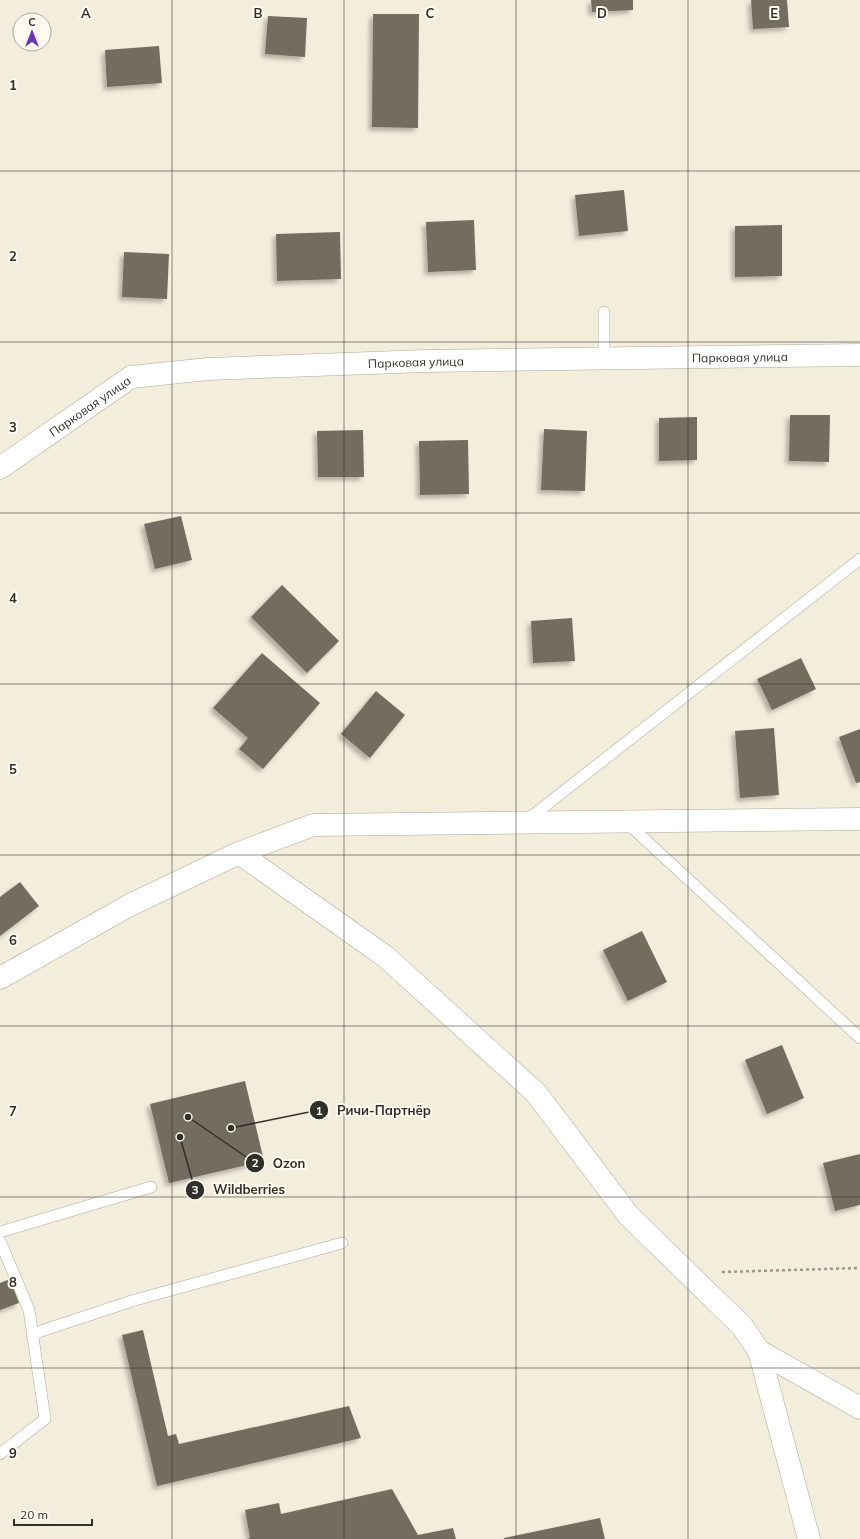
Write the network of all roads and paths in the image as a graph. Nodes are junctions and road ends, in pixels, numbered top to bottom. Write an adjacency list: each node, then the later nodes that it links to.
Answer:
1 (604, 312): 3 (lane)
2 (860, 355): 3 (street, Парковая улица)
3 (604, 359): 4 (street, Парковая улица)
4 (0, 468)
5 (860, 558): 8 (lane)
6 (860, 819): 7 (street)
7 (626, 822): 8 (street); 11 (lane)
8 (523, 823): 9 (street)
9 (239, 852): 10 (street); 17 (street)
10 (0, 978)
11 (860, 1038)
12 (151, 1187): 13 (lane)
13 (0, 1232)
14 (0, 1241): 18 (lane)
15 (342, 1243): 18 (lane)
16 (860, 1268): 17 (path)
17 (687, 1273): 19 (street)
18 (32, 1334): 21 (lane)
19 (759, 1351): 20 (street); 22 (street)
20 (860, 1408)
21 (0, 1454)
22 (809, 1539)

